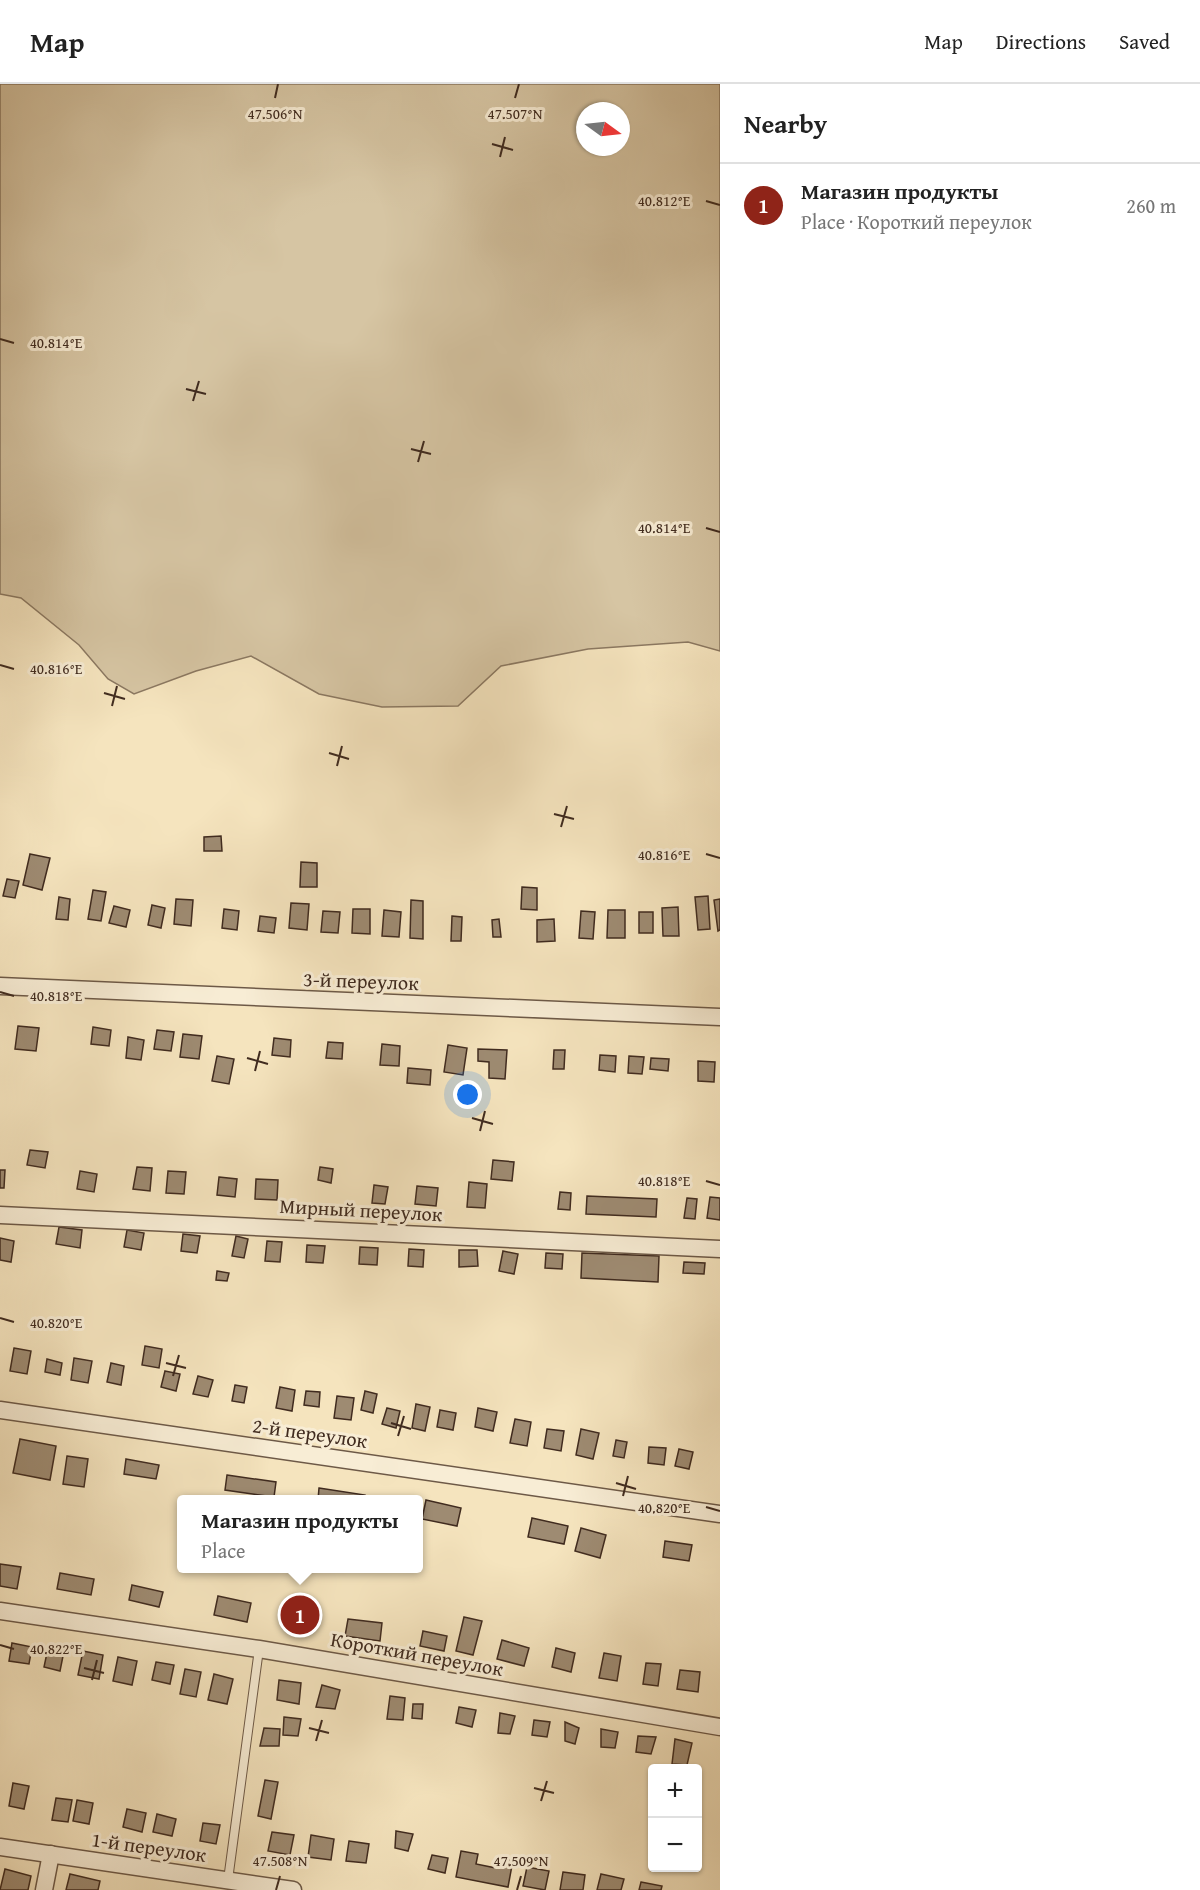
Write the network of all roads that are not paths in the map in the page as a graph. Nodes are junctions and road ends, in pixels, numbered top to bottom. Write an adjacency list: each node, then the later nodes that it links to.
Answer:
1 (0, 986): 2 (street, 3-й переулок)
2 (720, 1017)
3 (0, 1215): 4 (street, Мирный переулок)
4 (720, 1249)
5 (0, 1410): 6 (street, 2-й переулок)
6 (720, 1514)
7 (0, 1611): 8 (street, Короткий переулок)
8 (259, 1649): 9 (street, Короткий переулок); 12 (lane)
9 (720, 1726)
10 (0, 1847): 11 (street, 1-й переулок)
11 (51, 1854): 12 (street, 1-й переулок); 13 (street)
12 (231, 1884): 14 (street, 1-й переулок)
13 (44, 1890)
14 (293, 1890)

